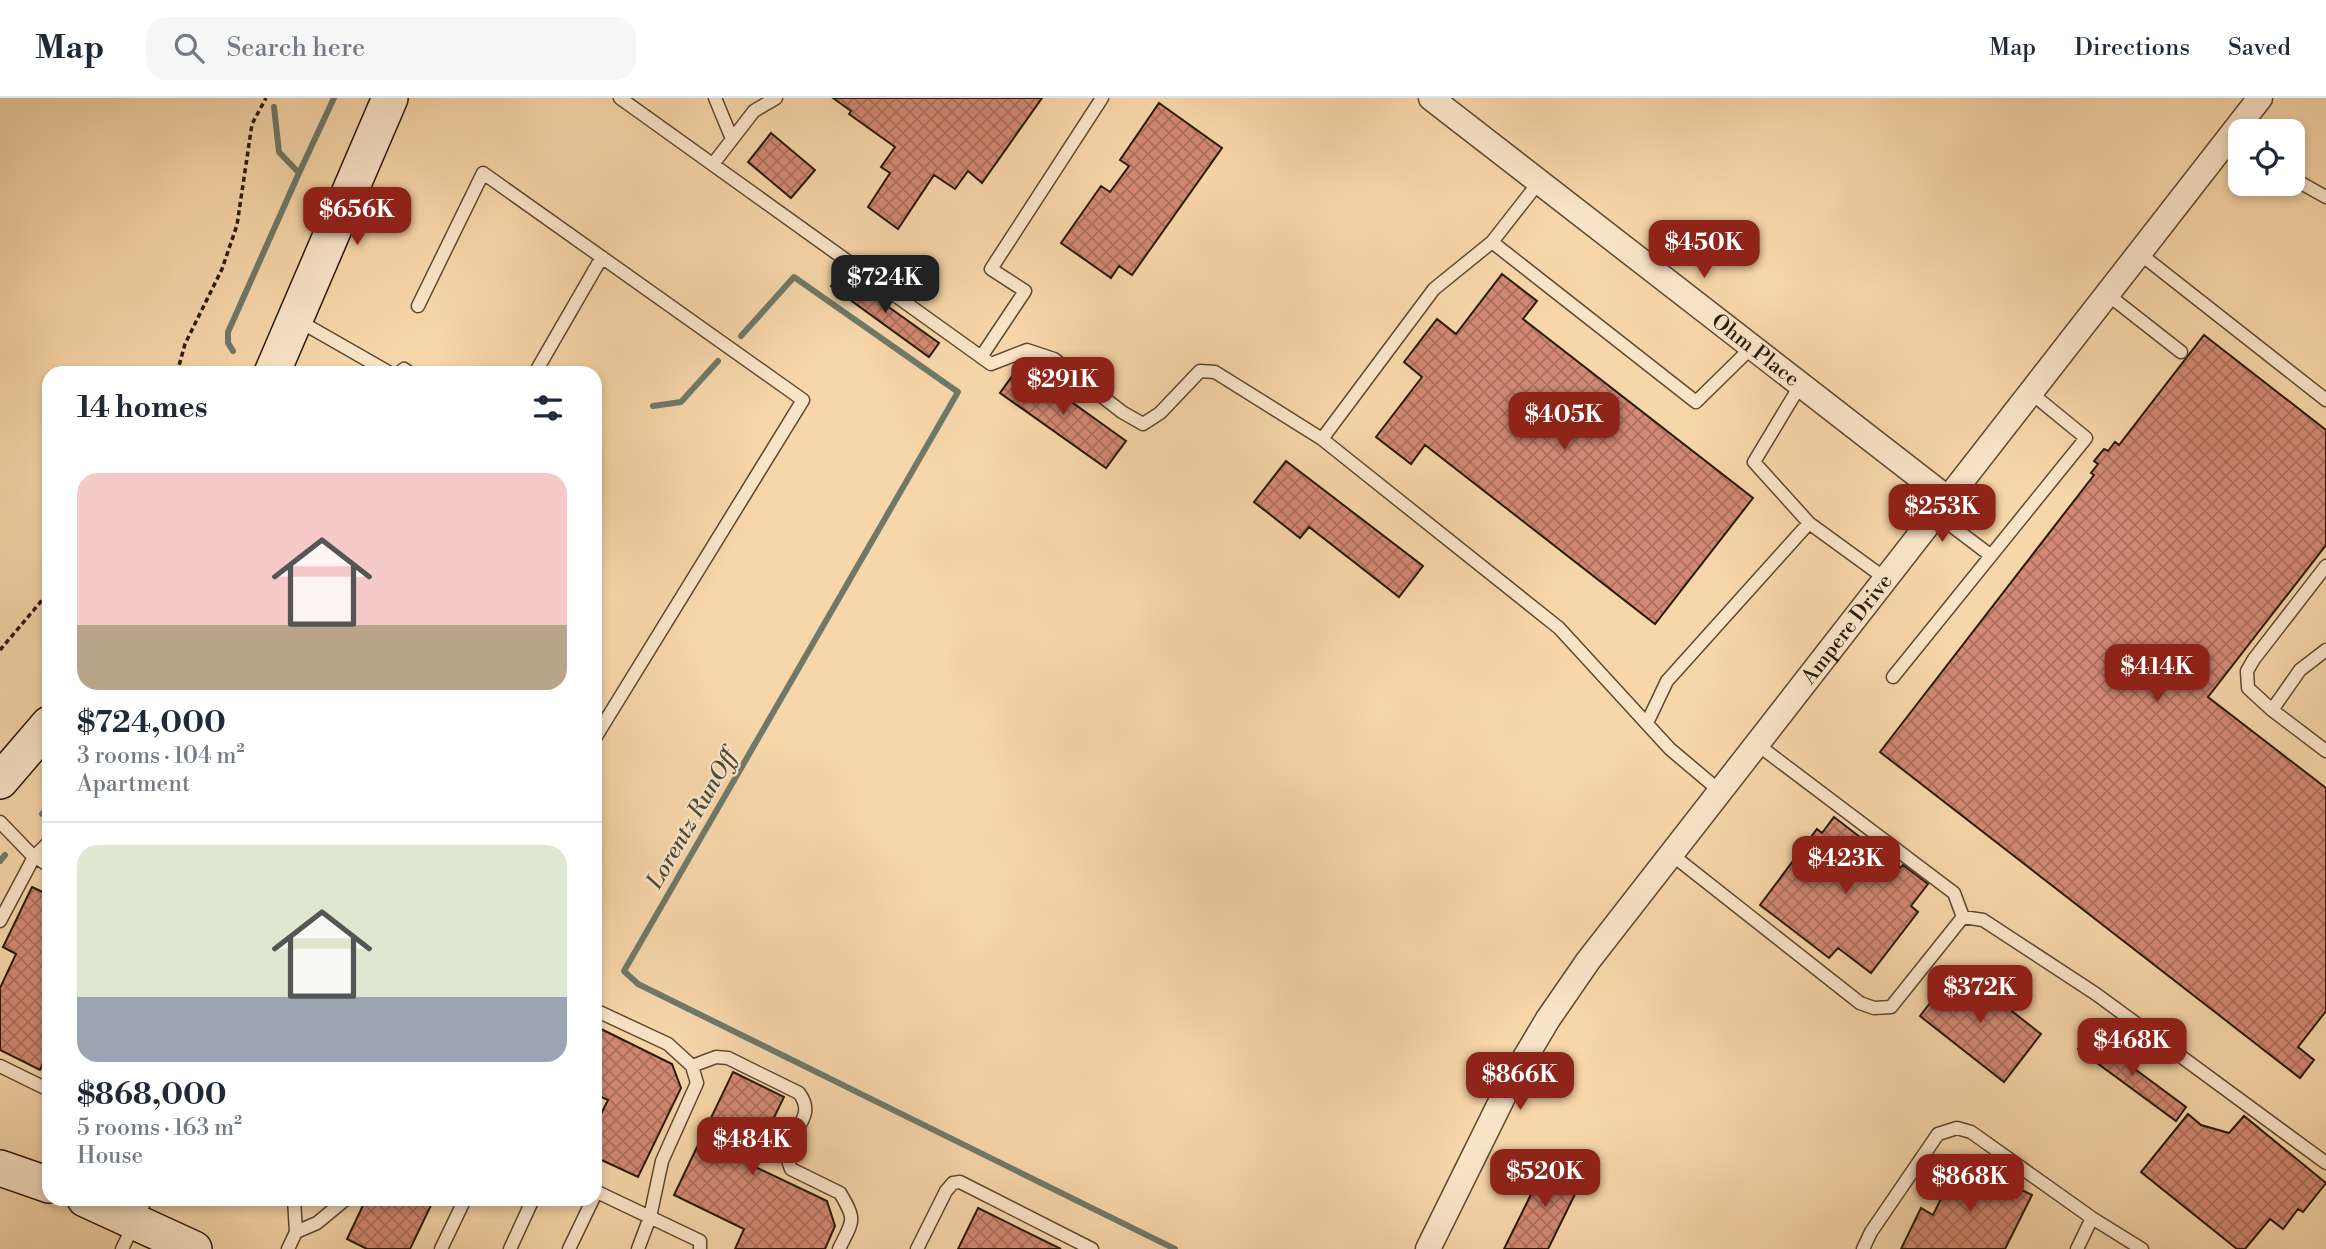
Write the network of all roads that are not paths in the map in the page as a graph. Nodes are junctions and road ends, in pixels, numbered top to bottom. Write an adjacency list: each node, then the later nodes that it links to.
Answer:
1 (390, 98): 21 (main road)
2 (620, 98): 8 (lane)
3 (715, 98): 10 (lane)
4 (776, 98): 10 (lane)
5 (1102, 98): 24 (lane)
6 (1431, 98): 13 (street, Ohm Place)
7 (2260, 98): 9 (street, Ampere Drive)
8 (639, 104): 12 (lane)
9 (2247, 119)
10 (732, 139): 12 (lane)
11 (2228, 147): 17 (street, Ampere Drive)
12 (713, 164): 24 (lane)
13 (1539, 182): 16 (lane); 22 (street, Ohm Place)
14 (2305, 185): 15 (lane)
15 (2326, 197)
16 (1492, 242): 22 (lane); 31 (lane)
17 (2139, 253): 19 (street, Ampere Drive); 30 (lane)
18 (602, 257): 20 (lane); 27 (lane); 41 (lane)
19 (2107, 295): 23 (lane); 29 (street, Ampere Drive)
20 (418, 306)
21 (295, 319): 25 (main road); 26 (lane)
22 (1752, 347): 28 (street, Ohm Place)
23 (2181, 352)
24 (981, 357): 31 (lane)
25 (275, 366)
26 (378, 366)
27 (539, 366)
28 (1801, 384): 32 (street, Ohm Place); 33 (lane)
29 (2031, 393): 32 (street, Ampere Drive); 34 (lane)
30 (2326, 400)
31 (1322, 439): 40 (lane)
32 (1942, 506): 34 (lane); 36 (street, Ampere Drive)
33 (1809, 523): 36 (lane); 40 (lane)
34 (1990, 555): 38 (lane)
35 (2326, 566): 39 (lane)
36 (1886, 579): 43 (street, Ampere Drive)
37 (2326, 650): 39 (lane)
38 (1893, 677)
39 (2272, 710): 44 (lane)
40 (1647, 723): 46 (lane)
41 (602, 727)
42 (42, 732): 45 (main road)
43 (1758, 745): 46 (street, Ampere Drive); 52 (lane)
44 (2326, 751)
45 (0, 781)
46 (1721, 792): 49 (street, Ampere Drive)
47 (0, 822): 50 (lane)
48 (42, 849): 50 (lane)
49 (1671, 854): 52 (lane); 82 (street, Ampere Drive)
50 (34, 857): 51 (lane); 53 (lane)
51 (42, 862)
52 (1963, 917): 58 (lane)
53 (0, 921)
54 (602, 1013): 56 (lane)
55 (0, 1066): 57 (lane)
56 (692, 1066): 68 (lane); 79 (lane)
57 (42, 1087)
58 (2326, 1163)
59 (0, 1168): 60 (main road)
60 (42, 1183)
61 (602, 1197): 68 (lane)
62 (100, 1206): 70 (main road)
63 (294, 1206): 71 (lane)
64 (338, 1206): 71 (lane)
65 (462, 1206): 74 (lane)
66 (530, 1206): 75 (lane)
67 (589, 1206): 76 (lane)
68 (650, 1217): 77 (lane); 78 (lane)
69 (2092, 1218): 83 (lane); 84 (lane); 85 (lane)
70 (135, 1223): 72 (main road)
71 (296, 1232): 73 (lane)
72 (194, 1249)
73 (288, 1249)
74 (442, 1249)
75 (510, 1249)
76 (569, 1249)
77 (638, 1249)
78 (700, 1249)
79 (839, 1249)
80 (917, 1249): 81 (lane)
81 (1092, 1249)
82 (1428, 1249)
83 (1863, 1249)
84 (2077, 1249)
85 (2142, 1249)

